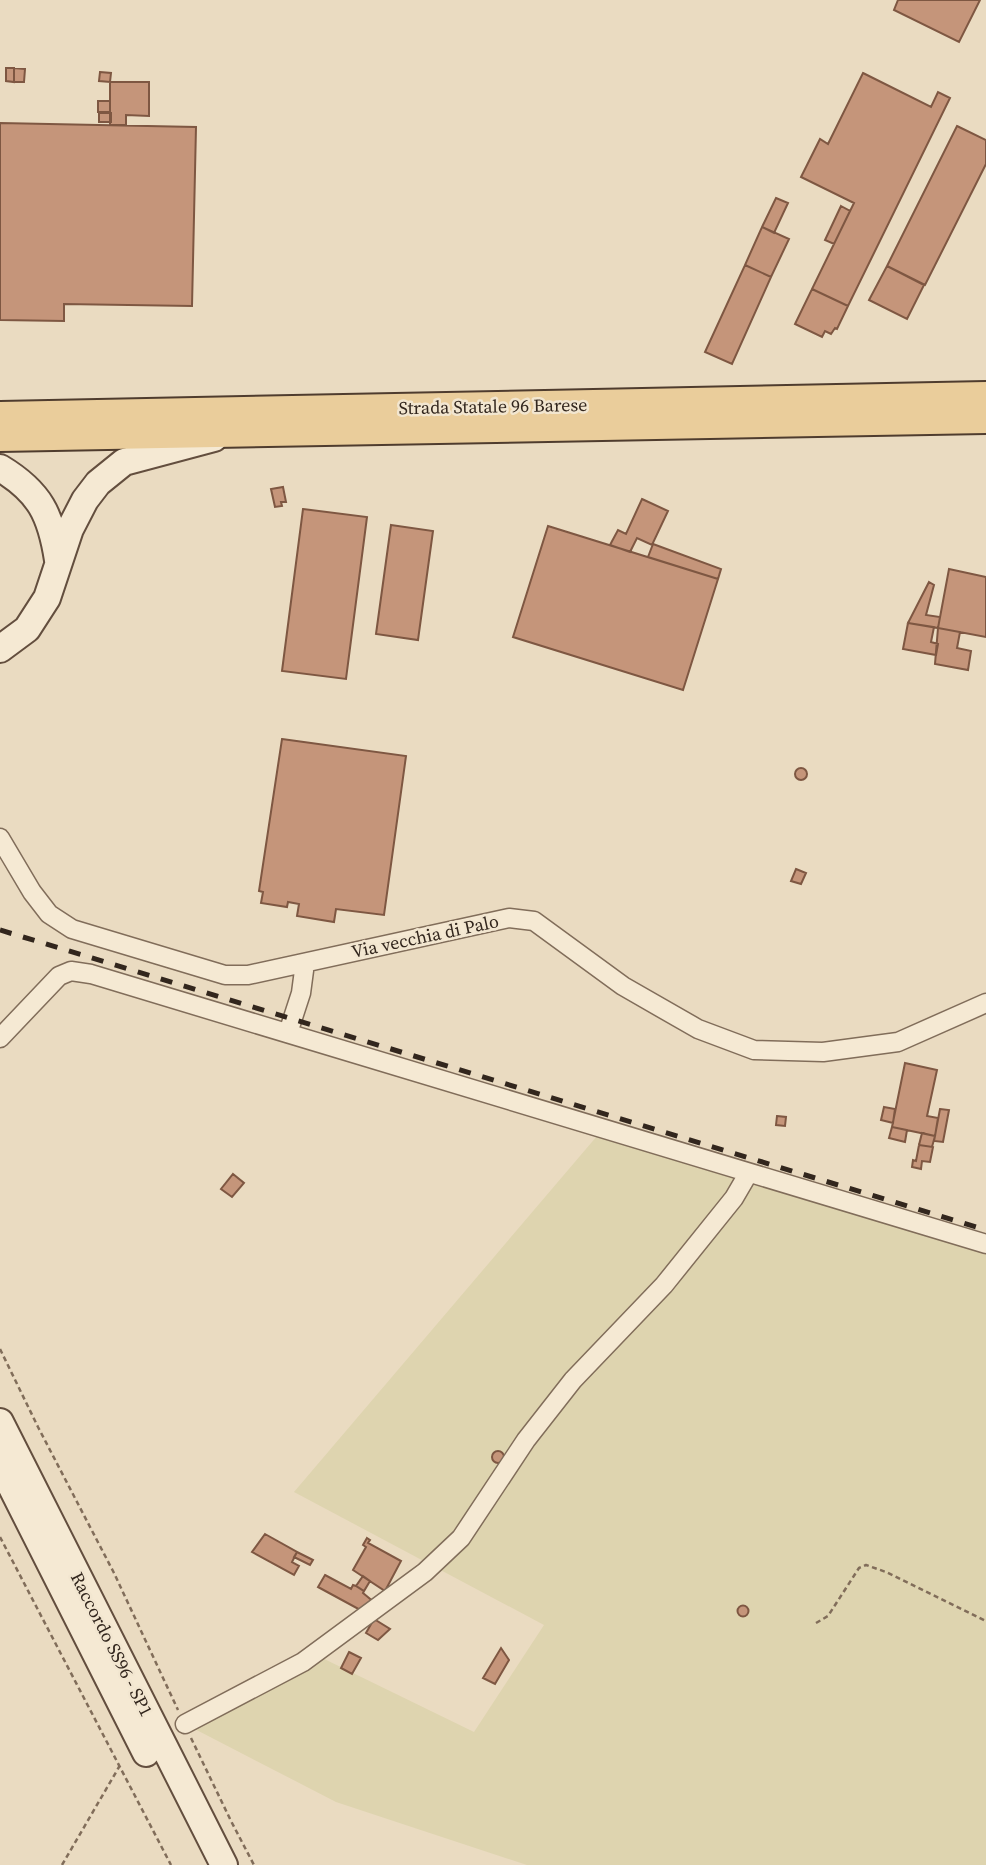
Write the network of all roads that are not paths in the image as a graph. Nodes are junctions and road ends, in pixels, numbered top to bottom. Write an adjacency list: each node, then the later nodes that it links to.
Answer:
1 (986, 396): 2 (main road, Strada Statale 96 Barese)
2 (0, 416)
3 (986, 419): 4 (main road, Strada Statale 96 Barese)
4 (232, 434): 5 (main road, Strada Statale 96 Barese); 7 (main road)
5 (0, 437)
6 (0, 468): 7 (main road)
7 (59, 565): 8 (main road)
8 (0, 649)
9 (0, 838): 10 (street, Via vecchia di Palo)
10 (305, 963): 11 (street, Via vecchia di Palo); 12 (street)
11 (986, 1003)
12 (288, 1032): 13 (street); 14 (street)
13 (0, 1038)
14 (748, 1174): 15 (street); 18 (street)
15 (986, 1244)
16 (0, 1422): 20 (main road, Raccordo SS96 - SP1)
17 (0, 1464): 19 (main road, Raccordo SS96 - SP1)
18 (185, 1724)
19 (204, 1865)
20 (224, 1865)

